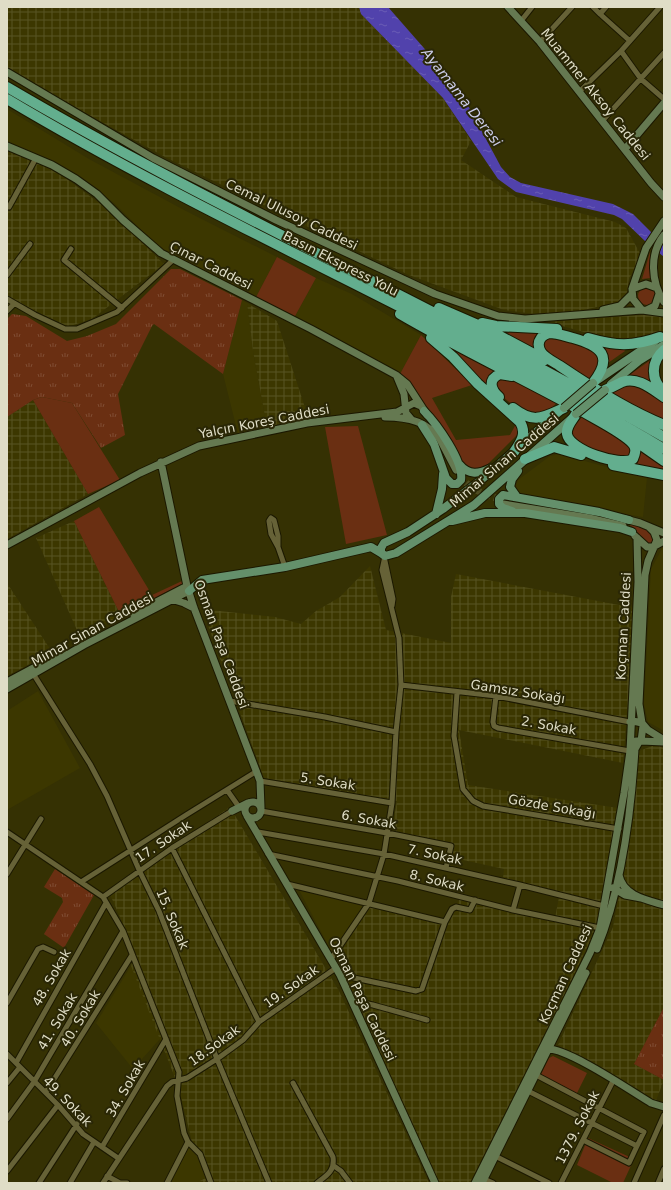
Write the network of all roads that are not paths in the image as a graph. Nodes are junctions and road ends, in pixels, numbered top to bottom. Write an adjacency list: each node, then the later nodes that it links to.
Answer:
1 (508, 7): 8 (main road, Muammer Aksoy Caddesi)
2 (532, 7): 8 (street)
3 (572, 7): 10 (street)
4 (593, 7): 7 (street)
5 (606, 7): 7 (street)
6 (660, 7): 9 (street)
7 (600, 14): 9 (street)
8 (521, 21): 10 (main road, Muammer Aksoy Caddesi)
9 (630, 41): 11 (street)
10 (540, 42): 16 (main road, Muammer Aksoy Caddesi)
11 (621, 51): 14 (street); 16 (street)
12 (664, 53): 14 (street)
13 (7, 72): 46 (main road, Cemal Ulusoy Caddesi)
14 (641, 79): 18 (street); 20 (street)
15 (7, 87): 33 (highway, Basın Ekspress Yolu)
16 (579, 92): 20 (main road, Muammer Aksoy Caddesi)
17 (7, 99): 32 (highway, Basın Ekspress Yolu)
18 (664, 99)
19 (664, 104): 22 (main road)
20 (603, 120): 22 (main road, Muammer Aksoy Caddesi)
21 (7, 146): 23 (main road, Çınar Caddesi)
22 (625, 149): 24 (main road, Muammer Aksoy Caddesi)
23 (36, 158): 25 (street); 31 (main road, Çınar Caddesi)
24 (664, 197)
25 (8, 206): 26 (street)
26 (16, 211)
27 (664, 221): 28 (main road)
28 (661, 235): 35 (main road); 36 (main road)
29 (30, 244): 34 (street)
30 (71, 249): 40 (street)
31 (173, 260): 40 (street); 50 (main road, Çınar Caddesi)
32 (320, 267): 41 (highway); 68 (highway, Basın Ekspress Yolu)
33 (344, 267): 44 (highway); 67 (highway, Basın Ekspress Yolu)
34 (7, 274)
35 (658, 291): 36 (main road); 38 (main road); 42 (main road)
36 (632, 292): 42 (main road); 46 (main road, Cemal Ulusoy Caddesi)
37 (7, 299): 39 (street)
38 (664, 302)
39 (14, 304): 40 (street); 43 (street)
40 (122, 308)
41 (392, 309): 51 (highway); 69 (highway)
42 (644, 310): 45 (main road, Cemal Ulusoy Caddesi); 46 (main road, Cemal Ulusoy Caddesi)
43 (7, 311)
44 (445, 311): 47 (highway); 49 (highway)
45 (664, 313)
46 (586, 314)
47 (663, 339): 52 (main road, Mimar Sinan Caddesi); 53 (main road, Mimar Sinan Caddesi)
48 (664, 350): 54 (highway)
49 (566, 371): 52 (highway); 59 (highway)
50 (396, 374): 56 (main road); 57 (main road, Çınar Caddesi)
51 (525, 381): 58 (highway); 65 (highway)
52 (593, 383): 58 (main road, Mimar Sinan Caddesi, bridge)
53 (604, 390): 55 (highway); 60 (main road, Mimar Sinan Caddesi, bridge)
54 (664, 392)
55 (664, 397)
56 (405, 407): 57 (main road, Yalçın Koreş Caddesi); 61 (main road, Yalçın Koreş Caddesi); 62 (main road)
57 (422, 408): 71 (main road); 75 (main road, Çınar Caddesi)
58 (564, 408): 69 (main road, Mimar Sinan Caddesi)
59 (639, 413): 63 (highway); 66 (highway)
60 (576, 414): 65 (highway); 70 (main road, Mimar Sinan Caddesi)
61 (365, 416): 62 (main road); 73 (main road, Yalçın Koreş Caddesi)
62 (411, 419): 64 (main road)
63 (664, 424)
64 (422, 425): 76 (main road); 78 (main road)
65 (608, 426): 72 (highway)
66 (664, 428)
67 (664, 436)
68 (664, 449)
69 (514, 452): 74 (main road, Mimar Sinan Caddesi)
70 (525, 459): 77 (highway); 79 (main road); 83 (main road, Mimar Sinan Caddesi)
71 (457, 461): 74 (main road); 76 (main road)
72 (664, 461)
73 (161, 462): 88 (main road, Yalçın Koreş Caddesi); 93 (main road, Osman Paşa Caddesi)
74 (503, 462): 81 (main road, Mimar Sinan Caddesi)
75 (456, 470)
76 (443, 471): 81 (main road)
77 (664, 475)
78 (458, 478)
79 (520, 498): 80 (main road); 82 (main road)
80 (525, 513): 83 (main road); 86 (main road)
81 (436, 514): 91 (main road, Mimar Sinan Caddesi)
82 (628, 520): 84 (main road); 86 (main road)
83 (449, 522): 91 (main road, Mimar Sinan Caddesi)
84 (649, 527): 85 (main road); 89 (main road)
85 (664, 533)
86 (634, 535): 89 (main road); 103 (main road, Koçman Caddesi)
87 (664, 541): 89 (main road)
88 (7, 545)
89 (656, 546): 104 (main road, Koçman Caddesi)
90 (278, 547): 90 (street); 92 (street)
91 (383, 556): 92 (main road); 98 (street)
92 (285, 567): 93 (main road)
93 (188, 588): 94 (main road, Mimar Sinan Caddesi); 95 (main road, Osman Paşa Caddesi); 97 (main road, Mimar Sinan Caddesi)
94 (171, 599): 95 (main road); 96 (main road, Mimar Sinan Caddesi)
95 (194, 608): 102 (main road, Osman Paşa Caddesi)
96 (34, 675): 99 (main road, Mimar Sinan Caddesi); 126 (street, 15. Sokak)
97 (7, 682)
98 (401, 685): 100 (street, Gamsız Sokağı); 105 (street)
99 (7, 689)
100 (457, 693): 101 (street, Gamsız Sokağı); 120 (street, Gözde Sokağı)
101 (496, 696): 103 (street, Gamsız Sokağı); 109 (street, 2. Sokak)
102 (230, 701): 105 (street); 110 (main road, Osman Paşa Caddesi)
103 (630, 722): 104 (main road); 106 (main road, Koçman Caddesi)
104 (642, 724): 107 (main road, Koçman Caddesi); 108 (main road)
105 (396, 732): 114 (street)
106 (630, 736): 107 (main road); 109 (main road, Koçman Caddesi)
107 (640, 741): 108 (main road); 132 (main road, Koçman Caddesi)
108 (664, 741)
109 (630, 751): 120 (main road, Koçman Caddesi)
110 (257, 772): 111 (main road, Osman Paşa Caddesi); 112 (street)
111 (260, 781): 113 (main road); 114 (street, 5. Sokak); 117 (main road, Osman Paşa Caddesi)
112 (227, 790): 115 (street); 126 (street)
113 (249, 802): 115 (main road, 17. Sokak); 117 (main road); 118 (main road)
114 (392, 803): 123 (street)
115 (239, 807): 116 (main road, 17. Sokak)
116 (232, 811): 118 (main road); 125 (street, 17. Sokak)
117 (260, 811): 118 (main road); 122 (main road, Osman Paşa Caddesi); 123 (street, 6. Sokak)
118 (246, 815): 122 (main road, Osman Paşa Caddesi)
119 (41, 819): 124 (street)
120 (619, 829): 129 (main road, Koçman Caddesi)
121 (7, 832): 124 (street)
122 (258, 832): 127 (main road, Osman Paşa Caddesi); 128 (street, 7. Sokak)
123 (387, 833): 128 (street); 130 (street, 6. Sokak)
124 (26, 844): 133 (street); 135 (street)
125 (172, 848): 131 (street, 17. Sokak); 158 (street)
126 (131, 850): 131 (street, 15. Sokak); 135 (street)
127 (268, 854): 134 (street, 8. Sokak); 136 (main road, Osman Paşa Caddesi)
128 (384, 854): 130 (street, 7. Sokak); 134 (street)
129 (614, 857): 138 (main road); 145 (main road, Koçman Caddesi)
130 (446, 868): 137 (street, 7. Sokak)
131 (140, 872): 139 (street, 17. Sokak); 164 (street, 15. Sokak)
132 (619, 873): 138 (main road, Koçman Caddesi); 140 (main road)
133 (7, 874)
134 (377, 878): 141 (street, 8. Sokak); 143 (street)
135 (81, 882): 139 (street)
136 (287, 884): 143 (street); 152 (main road, Osman Paşa Caddesi)
137 (520, 885): 145 (street, 7. Sokak); 146 (street)
138 (616, 892): 140 (main road); 160 (main road, Koçman Caddesi)
139 (102, 897): 142 (street)
140 (642, 898): 144 (main road)
141 (475, 900): 146 (street, 8. Sokak); 147 (street)
142 (106, 903): 149 (street); 166 (street, 48. Sokak)
143 (369, 903): 147 (street); 152 (street)
144 (664, 905)
145 (604, 906): 148 (main road, Koçman Caddesi)
146 (513, 910): 148 (street, 8. Sokak)
147 (445, 922): 154 (street)
148 (600, 928): 163 (main road, Koçman Caddesi)
149 (123, 931): 151 (street); 171 (street, 41. Sokak)
150 (54, 952): 156 (street)
151 (132, 955): 159 (street); 175 (street, 40. Sokak)
152 (331, 959): 153 (main road, Osman Paşa Caddesi)
153 (336, 968): 154 (main road, Osman Paşa Caddesi); 158 (street, 19. Sokak)
154 (340, 975): 155 (main road, Osman Paşa Caddesi)
155 (353, 1001): 157 (street); 205 (main road, Osman Paşa Caddesi)
156 (7, 1003)
157 (427, 1020)
158 (259, 1022): 164 (street, 18.Sokak)
159 (166, 1039): 169 (street); 187 (street, 34. Sokak)
160 (554, 1039): 161 (main road, Koçman Caddesi); 165 (main road)
161 (549, 1049): 163 (main road); 165 (main road); 168 (main road, Koçman Caddesi)
162 (7, 1054): 166 (street, 49. Sokak)
163 (540, 1055): 206 (main road, Koçman Caddesi)
164 (217, 1058): 169 (street, 18.Sokak); 202 (street, 15. Sokak)
165 (576, 1059): 170 (main road)
166 (16, 1063): 167 (street, 49. Sokak)
167 (20, 1068): 171 (street, 49. Sokak); 172 (street)
168 (536, 1075): 174 (main road, Koçman Caddesi); 178 (street)
169 (178, 1080): 185 (street); 189 (street, 18.Sokak)
170 (613, 1081): 177 (main road); 178 (street, 1379. Sokak)
171 (34, 1082): 175 (street, 49. Sokak); 180 (street, 41. Sokak)
172 (7, 1083)
173 (293, 1083): 190 (street)
174 (528, 1091): 181 (street); 188 (main road, Koçman Caddesi)
175 (46, 1092): 176 (street, 49. Sokak)
176 (58, 1105): 182 (street, 49. Sokak); 192 (street)
177 (664, 1107)
178 (600, 1108): 181 (street, 1379. Sokak); 186 (street)
179 (664, 1115): 209 (street)
180 (8, 1117)
181 (592, 1123): 183 (street, 1379. Sokak); 186 (street)
182 (77, 1124): 184 (street, 49. Sokak); 196 (street)
183 (583, 1140): 186 (street); 208 (street, 1379. Sokak)
184 (94, 1142): 187 (street, 49. Sokak); 197 (street)
185 (188, 1142): 200 (street); 201 (street)
186 (637, 1146)
187 (102, 1147): 189 (street, 49. Sokak)
188 (496, 1156): 194 (main road, Koçman Caddesi); 195 (street)
189 (118, 1158): 193 (street, 18.Sokak)
190 (334, 1166): 203 (street); 204 (street)
191 (664, 1170): 210 (street)
192 (7, 1171)
193 (107, 1176): 198 (street, 18.Sokak); 199 (street)
194 (483, 1181): 207 (street)
195 (546, 1182)
196 (40, 1183)
197 (70, 1183)
198 (103, 1183)
199 (127, 1183)
200 (168, 1183)
201 (211, 1183)
202 (269, 1183)
203 (317, 1183)
204 (350, 1183)
205 (435, 1183)
206 (475, 1183)
207 (493, 1183)
208 (561, 1183)
209 (634, 1183)
210 (658, 1183)

